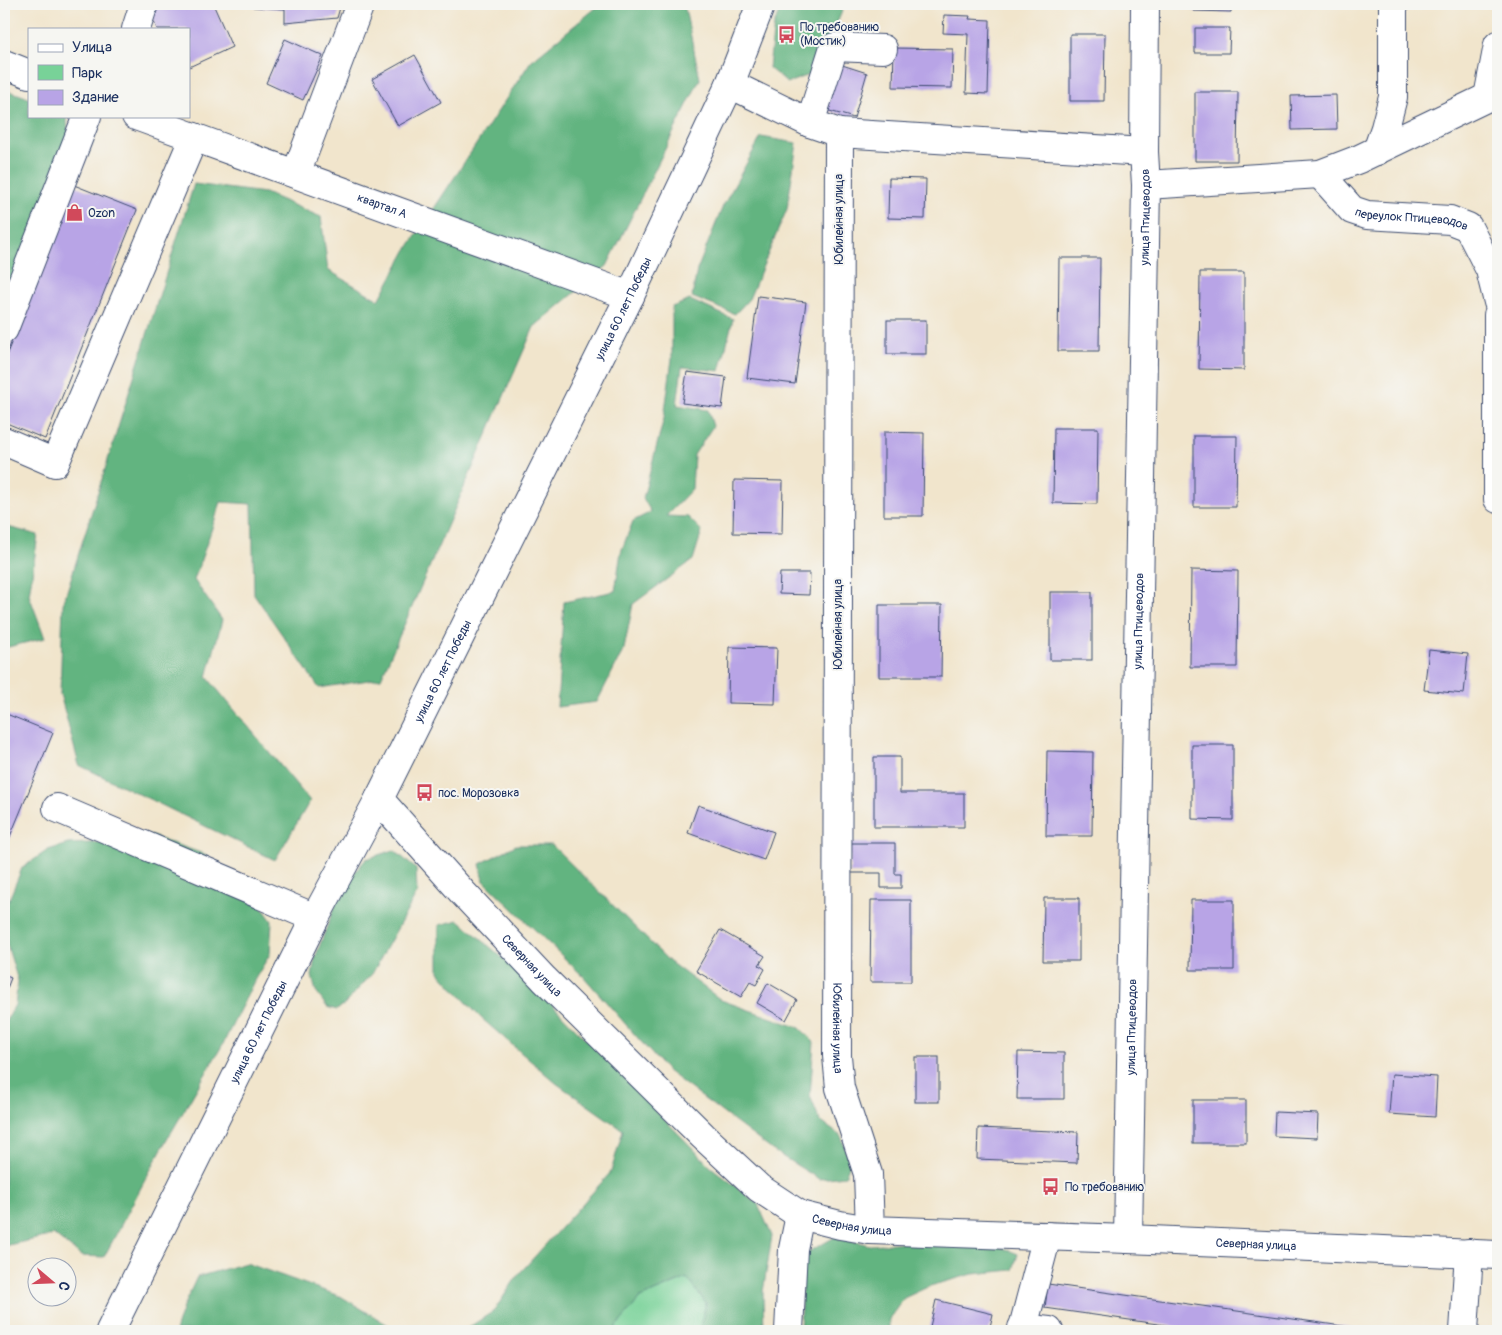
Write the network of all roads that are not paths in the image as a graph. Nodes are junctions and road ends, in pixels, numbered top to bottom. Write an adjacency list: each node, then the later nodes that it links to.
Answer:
1 (144, 4): 6 (street)
2 (360, 4): 20 (street)
3 (761, 4): 11 (street, улица 60 лет Победы)
4 (1145, 4): 19 (street, улица Птицеводов)
5 (1392, 4): 18 (street)
6 (136, 28)
7 (1498, 45): 12 (street)
8 (883, 49): 15 (street)
9 (4, 64): 10 (street)
10 (28, 74)
11 (730, 84): 15 (street); 23 (street, улица 60 лет Победы)
12 (1493, 97): 18 (street)
13 (86, 118): 26 (street)
14 (142, 118): 17 (street, квартал А)
15 (810, 123): 16 (street)
16 (839, 133): 19 (street); 34 (street, Юбилейная улица)
17 (194, 137): 20 (street, квартал А); 28 (street)
18 (1376, 151): 21 (street)
19 (1144, 152): 22 (street, улица Птицеводов)
20 (296, 174): 23 (street, квартал А)
21 (1320, 174): 22 (street); 24 (street, переулок Птицеводов)
22 (1146, 185): 36 (street, улица Птицеводов)
23 (630, 296): 30 (street, улица 60 лет Победы)
24 (1498, 302)
25 (1498, 315): 27 (street)
26 (4, 329)
27 (1498, 369): 29 (street)
28 (4, 441)
29 (1498, 499)
30 (379, 799): 32 (street, улица 60 лет Победы); 33 (street, Северная улица)
31 (57, 808): 32 (street)
32 (315, 918): 40 (street, улица 60 лет Победы)
33 (800, 1215): 34 (street, Северная улица); 41 (street)
34 (870, 1230): 35 (street, Северная улица)
35 (1048, 1236): 36 (street, Северная улица); 39 (street)
36 (1128, 1239): 37 (street, Северная улица)
37 (1469, 1253): 38 (street, Северная улица); 42 (street)
38 (1498, 1255)
39 (1031, 1330)
40 (110, 1331)
41 (788, 1331)
42 (1464, 1331)

